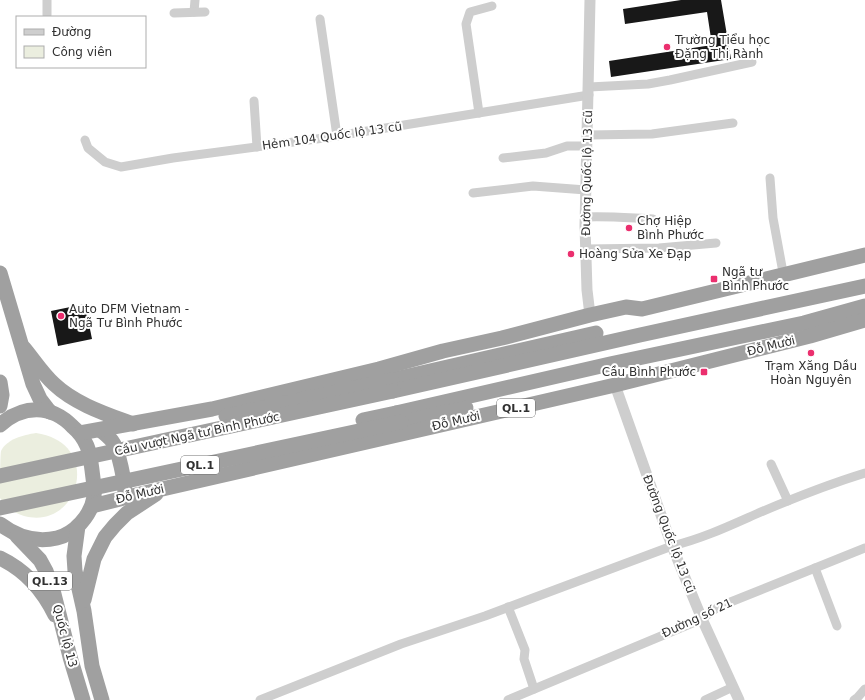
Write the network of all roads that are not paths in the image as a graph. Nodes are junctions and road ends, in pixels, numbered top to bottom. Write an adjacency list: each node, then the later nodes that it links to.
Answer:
1 (46, 0): 8 (street)
2 (195, 0): 5 (street)
3 (590, 0): 11 (street, Đường Quốc lộ 13 cũ)
4 (492, 6): 13 (street)
5 (194, 12): 6 (street); 7 (street)
6 (205, 12)
7 (174, 13)
8 (47, 15)
9 (320, 19): 15 (street)
10 (752, 62): 11 (street, Hẻm 104 Quốc lộ 13 cũ)
11 (589, 91): 13 (street, Hẻm 104 Quốc lộ 13 cũ); 17 (street, Đường Quốc lộ 13 cũ)
12 (254, 100): 18 (street)
13 (479, 112): 15 (street, Hẻm 104 Quốc lộ 13 cũ)
14 (733, 123): 17 (street)
15 (337, 136): 18 (street, Hẻm 104 Quốc lộ 13 cũ)
16 (86, 140): 18 (street, Hẻm 104 Quốc lộ 13 cũ)
17 (588, 140): 19 (street); 21 (street, Đường Quốc lộ 13 cũ)
18 (257, 147)
19 (503, 158)
20 (770, 178): 29 (street)
21 (586, 190): 22 (street); 23 (street, Đường Quốc lộ 13 cũ)
22 (473, 193)
23 (586, 217): 24 (street); 27 (street, Đường Quốc lộ 13 cũ)
24 (652, 218)
25 (716, 242): 27 (street)
26 (865, 247): 29 (highway)
27 (586, 249): 34 (street, Đường Quốc lộ 13 cũ)
28 (865, 255): 33 (highway)
29 (782, 267): 33 (highway)
30 (0, 273): 39 (highway)
31 (865, 286): 38 (highway)
32 (865, 306): 36 (highway, Đỗ Mười / QL.1)
33 (626, 308): 34 (highway)
34 (590, 315): 38 (highway, Đường Quốc lộ 13 cũ); 46 (highway)
35 (865, 320): 36 (highway, Đỗ Mười / QL.1)
36 (807, 330): 37 (highway, QL.1); 40 (highway, Đỗ Mười / QL.1); 40 (highway, Đỗ Mười / QL.1)
37 (865, 330)
38 (597, 338): 42 (highway)
39 (20, 342): 44 (highway); 46 (highway)
40 (612, 374): 45 (highway, Đỗ Mười / QL.1); 54 (highway, Đỗ Mười / QL.1); 63 (street, Đường Quốc lộ 13 cũ)
41 (0, 382): 43 (highway)
42 (392, 385): 51 (highway, Cầu vượt Ngã tư Bình Phước, bridge); 53 (highway, Cầu vượt Ngã tư Bình Phước, bridge)
43 (0, 406)
44 (50, 412): 47 (highway); 49 (highway)
45 (398, 418): 56 (highway, Cầu vượt Ngã tư Bình Phước / QL.1, bridge); 59 (highway, QL.1, bridge)
46 (134, 424): 48 (highway)
47 (0, 425)
48 (100, 430): 49 (highway); 55 (highway)
49 (80, 433): 58 (highway)
50 (771, 464): 57 (street)
51 (0, 467)
52 (865, 473): 57 (street)
53 (0, 476)
54 (166, 488): 55 (highway, Đỗ Mười / QL.1); 67 (highway)
55 (124, 497): 58 (highway, Đỗ Mười / QL.1)
56 (0, 499)
57 (788, 501): 63 (street)
58 (92, 506): 61 (highway, QL.13)
59 (0, 508)
60 (0, 525): 62 (highway, QL.13)
61 (78, 526): 62 (highway, QL.13); 67 (highway, Quốc lộ 13 / QL.13)
62 (17, 535): 71 (highway, Quốc lộ 13 / QL.13)
63 (672, 546): 68 (street); 69 (street, Đường Quốc lộ 13 cũ)
64 (865, 548): 66 (street, Đường số 21)
65 (0, 558): 71 (highway)
66 (815, 568): 69 (street, Đường số 21); 70 (street)
67 (82, 596): 77 (highway, Quốc lộ 13 / QL.13); 78 (highway, Quốc lộ 13 / QL.13)
68 (508, 607): 73 (street); 75 (street)
69 (702, 619): 72 (street, Đường Quốc lộ 13 cũ); 73 (street, Đường số 21)
70 (837, 626)
71 (64, 636): 76 (highway, Quốc lộ 13 / QL.13)
72 (733, 687): 81 (street); 82 (street, Đường Quốc lộ 13 cũ)
73 (534, 689): 80 (street, Đường số 21)
74 (865, 689): 83 (street)
75 (270, 698): 79 (street)
76 (83, 700)
77 (102, 700)
78 (109, 700)
79 (260, 700)
80 (508, 700)
81 (705, 700)
82 (738, 700)
83 (854, 700)

